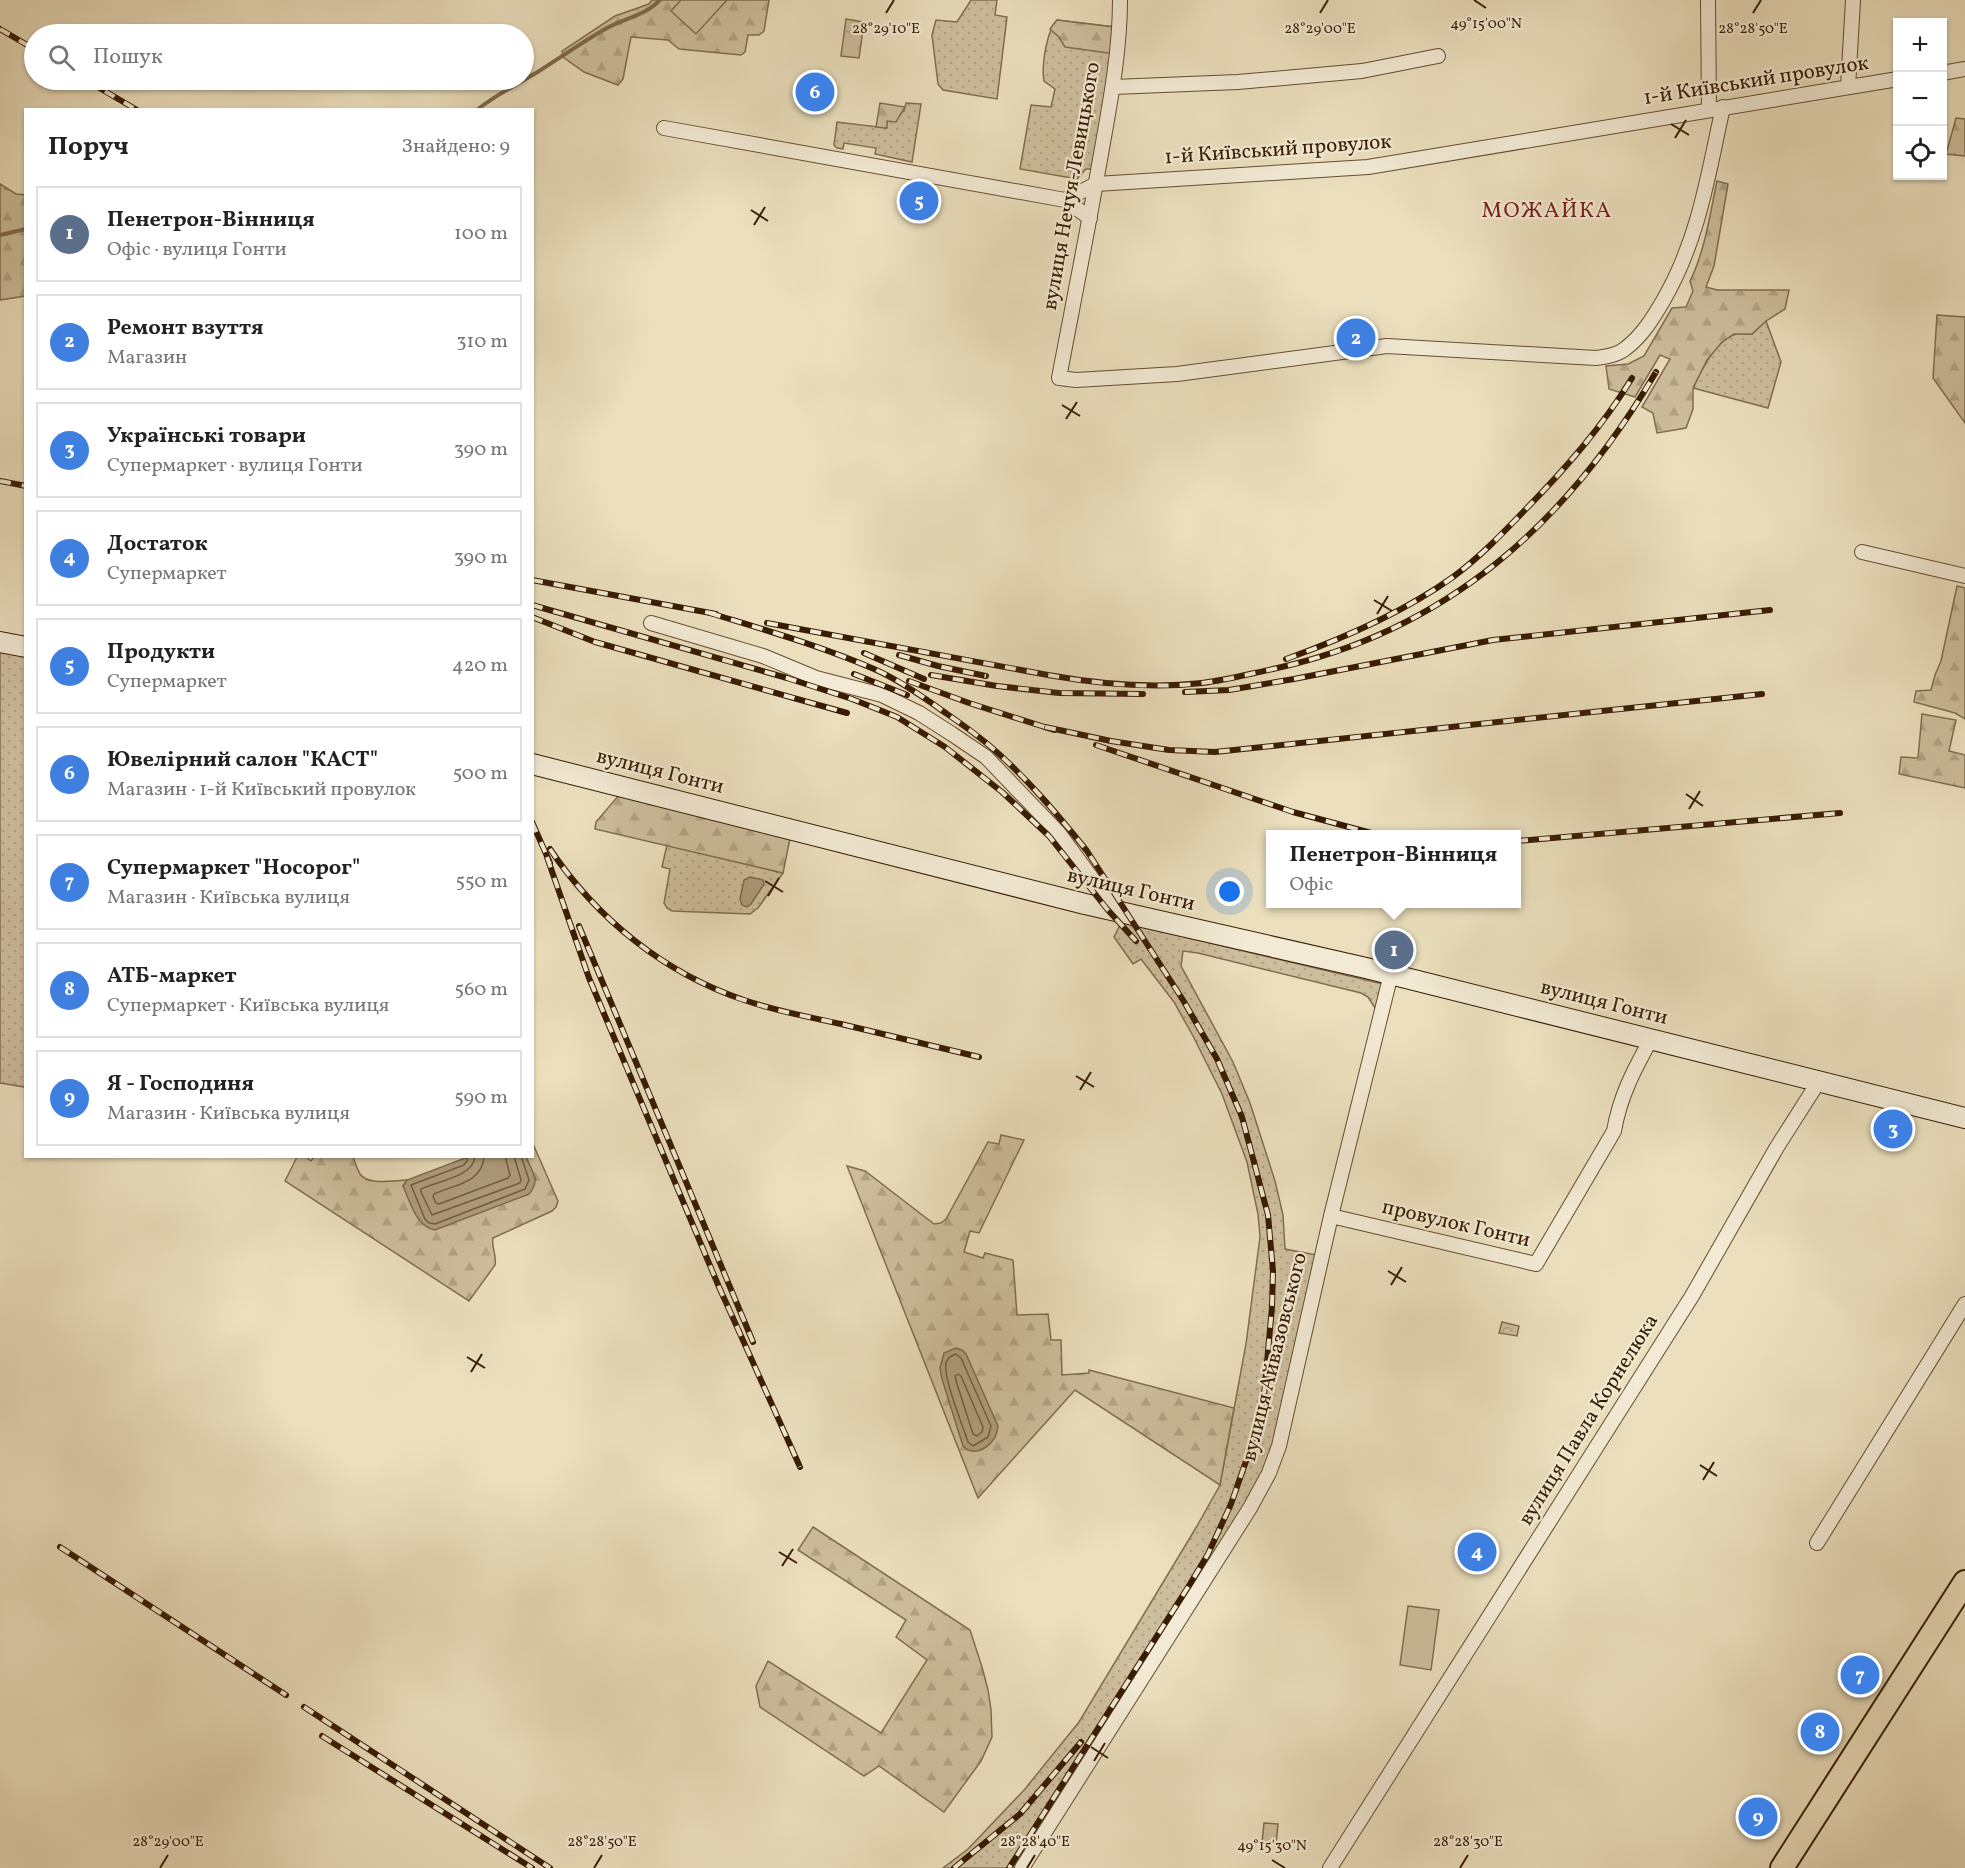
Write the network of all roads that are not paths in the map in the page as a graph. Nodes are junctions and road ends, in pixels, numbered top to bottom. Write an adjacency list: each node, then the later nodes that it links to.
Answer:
1 (1120, 0): 8 (street, вулиця Нечуя-Левицького)
2 (1708, 0): 10 (street)
3 (1853, 0): 9 (street)
4 (1438, 56): 8 (street)
5 (1965, 69): 6 (street)
6 (1947, 72)
7 (1893, 81): 9 (street, 1-й Київський провулок)
8 (1113, 87): 12 (street, вулиця Нечуя-Левицького)
9 (1848, 87): 10 (street, 1-й Київський провулок)
10 (1716, 108): 12 (street, 1-й Київський провулок); 14 (street, вулиця Нечуя-Левицького)
11 (664, 128): 13 (street)
12 (1096, 184): 13 (street, 1-й Київський провулок); 14 (street, вулиця Нечуя-Левицького)
13 (1065, 200): 14 (street)
14 (1090, 218)
15 (1862, 552): 16 (street)
16 (1965, 576)
17 (651, 623): 21 (street)
18 (0, 642): 19 (street)
19 (24, 647)
20 (534, 765): 21 (street, вулиця Гонти)
21 (1116, 911): 22 (street, вулиця Гонти)
22 (1391, 974): 23 (street, вулиця Гонти); 26 (street, вулиця Айвазовського)
23 (1651, 1039): 24 (street, вулиця Гонти); 26 (street, провулок Гонти)
24 (1819, 1081): 25 (street, вулиця Гонти); 31 (street, вулиця Павла Корнелюка)
25 (1965, 1118)
26 (1331, 1216): 30 (street, вулиця Айвазовського)
27 (1965, 1304): 28 (street)
28 (1817, 1543)
29 (1965, 1582): 32 (main road)
30 (1022, 1868)
31 (1330, 1868)
32 (1782, 1868)

